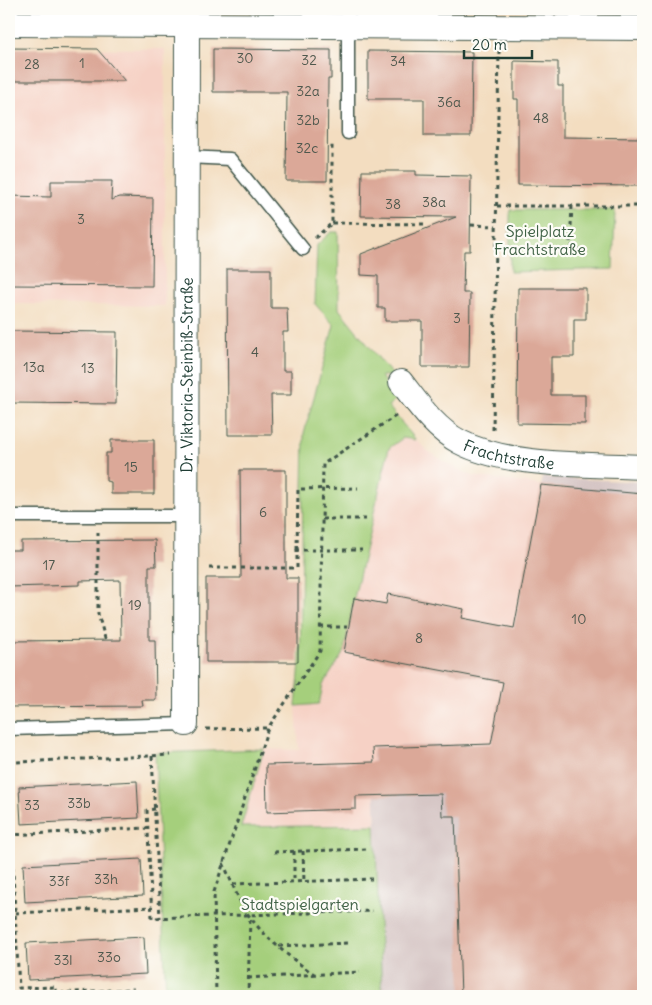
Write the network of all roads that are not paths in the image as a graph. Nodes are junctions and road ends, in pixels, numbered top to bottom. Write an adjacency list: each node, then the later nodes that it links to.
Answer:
1 (348, 18): 2 (street); 4 (street); 6 (lane)
2 (592, 18): 5 (street)
3 (9, 24): 4 (street)
4 (186, 26): 7 (street, Dr. Viktoria-Steinbiß-Straße)
5 (643, 28)
6 (348, 132)
7 (186, 157): 8 (lane); 12 (street, Dr. Viktoria-Steinbiß-Straße)
8 (303, 249)
9 (402, 382): 10 (street, Frachtstraße)
10 (643, 467)
11 (9, 516): 12 (lane)
12 (186, 516): 13 (street, Dr. Viktoria-Steinbiß-Straße)
13 (186, 724): 14 (lane)
14 (9, 729)

